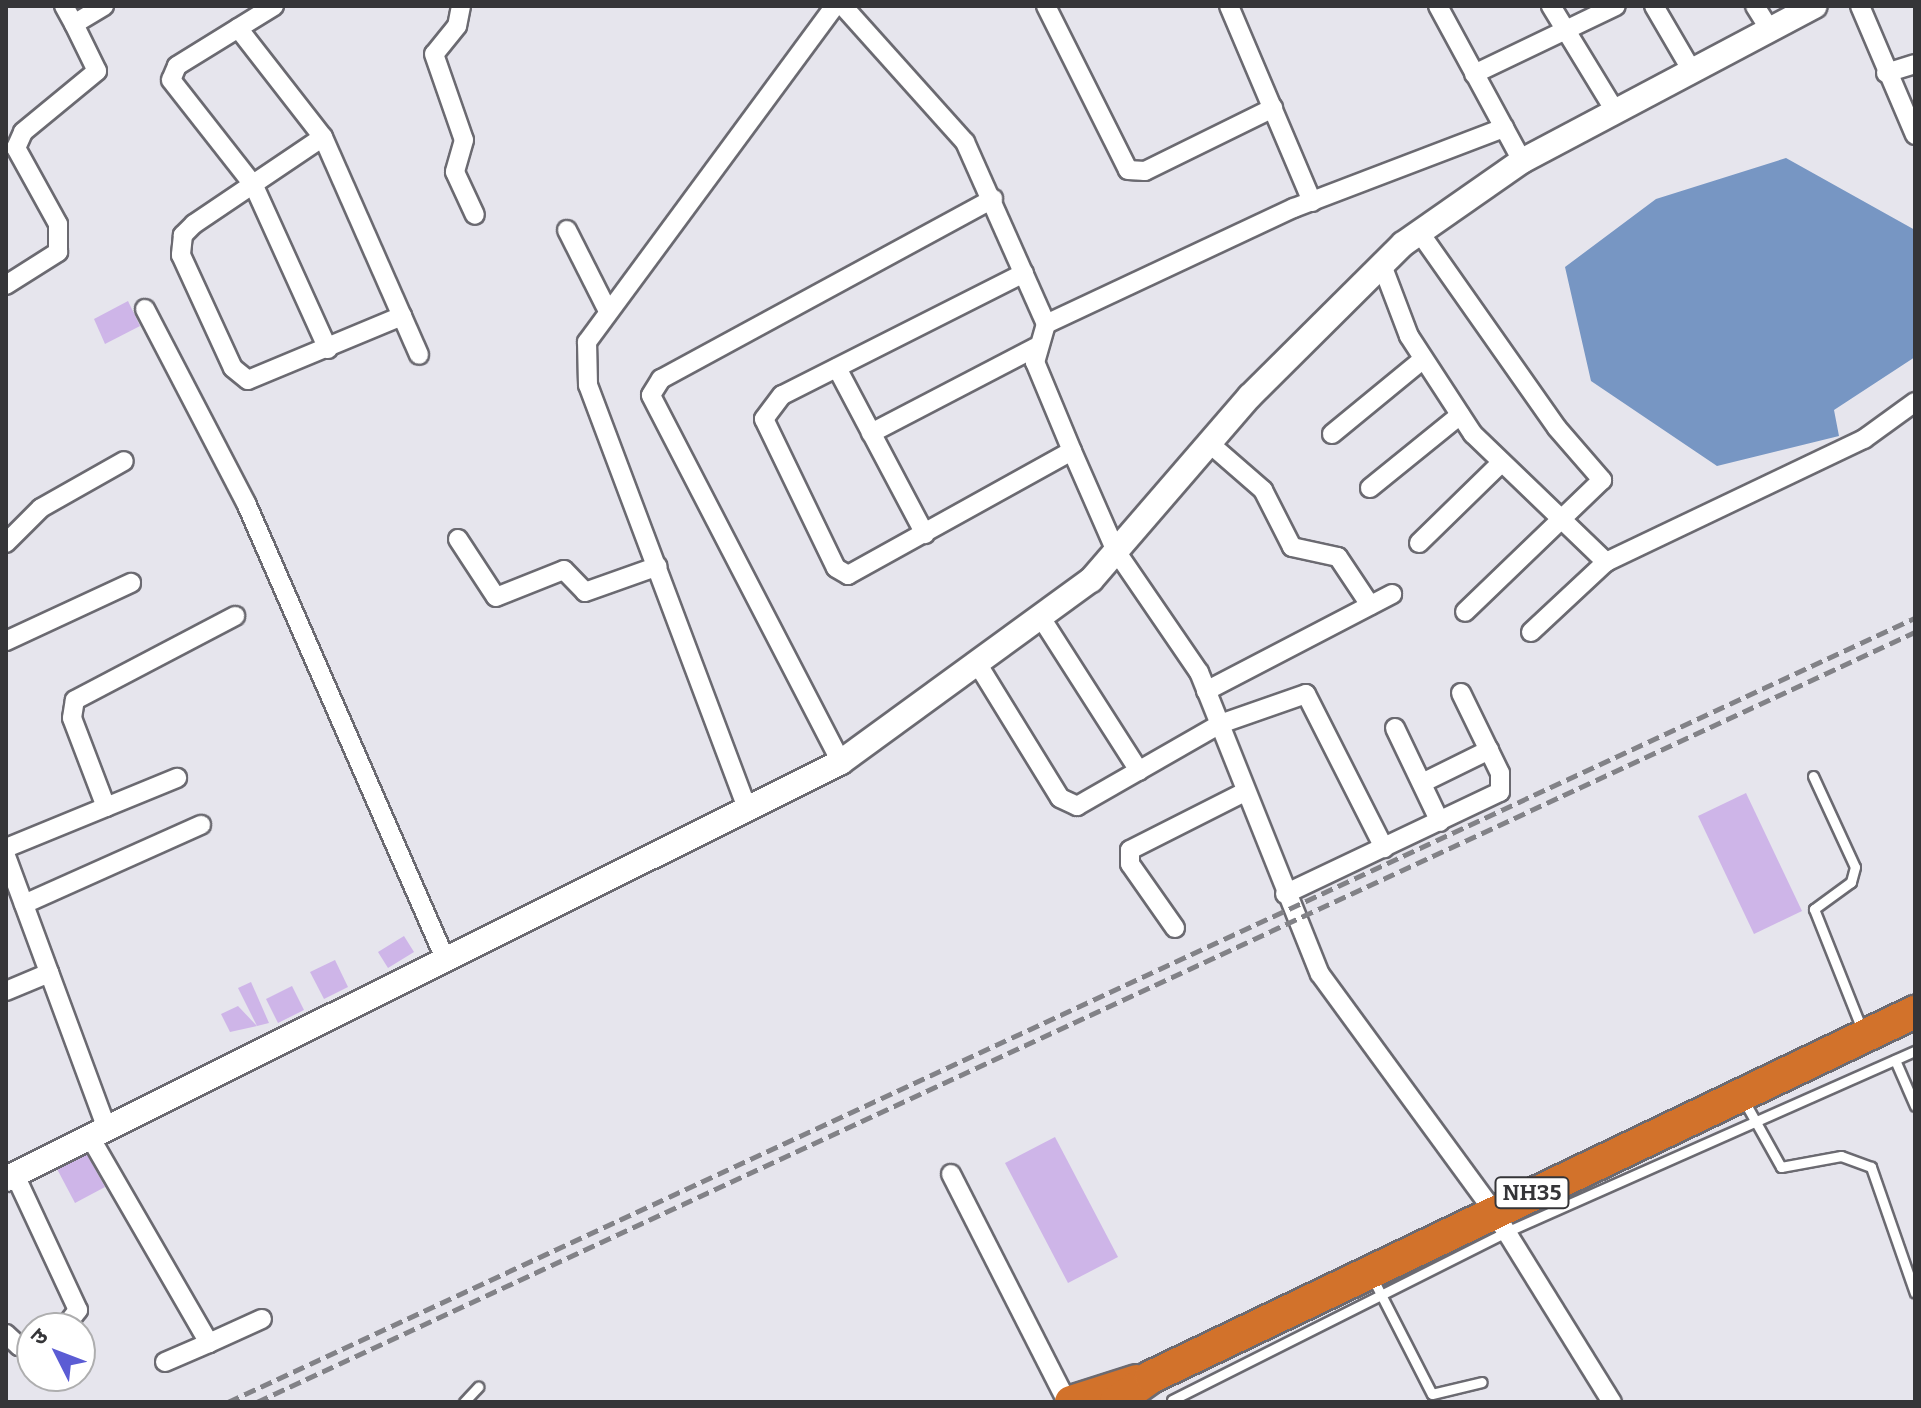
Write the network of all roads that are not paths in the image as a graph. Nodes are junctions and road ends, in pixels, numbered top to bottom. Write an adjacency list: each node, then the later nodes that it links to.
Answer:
1 (64, 6): 16 (street)
2 (104, 6): 16 (street)
3 (274, 6): 18 (street)
4 (461, 6): 33 (street)
5 (835, 6): 40 (street)
6 (843, 6): 31 (street)
7 (1046, 6): 24 (street)
8 (1229, 6): 24 (street)
9 (1438, 6): 23 (street)
10 (1551, 6): 17 (street)
11 (1616, 6): 17 (street)
12 (1654, 6): 21 (street)
13 (1755, 6): 19 (street)
14 (1815, 6): 19 (street)
15 (1860, 6): 22 (street)
16 (74, 24): 38 (street)
17 (1564, 27): 23 (street); 25 (street)
18 (238, 28): 28 (street); 30 (street)
19 (1770, 30): 21 (street)
20 (1915, 64): 22 (street)
21 (1692, 71): 25 (street)
22 (1886, 73): 27 (street)
23 (1474, 74): 26 (street)
24 (1273, 108): 32 (street)
25 (1615, 111): 29 (street)
26 (1504, 128): 29 (street); 32 (street)
27 (1915, 135)
28 (323, 137): 30 (street); 41 (street)
29 (1522, 161): 35 (street)
30 (254, 186): 44 (street); 44 (street)
31 (993, 199): 37 (street); 79 (street)
32 (1312, 202): 42 (street)
33 (475, 215)
34 (567, 230): 40 (street)
35 (1420, 233): 36 (street); 57 (street)
36 (1382, 265): 46 (street); 52 (street)
37 (1024, 273): 42 (street); 47 (street)
38 (6, 285)
39 (145, 309): 96 (street)
40 (608, 311): 64 (street)
41 (402, 316): 44 (street); 45 (street)
42 (1046, 324): 43 (street)
43 (1036, 347): 50 (street); 53 (street)
44 (328, 349)
45 (419, 355)
46 (1422, 360): 49 (street); 51 (street)
47 (837, 368): 50 (street); 58 (street)
48 (1915, 402): 63 (street)
49 (1460, 415): 55 (street); 56 (street)
50 (871, 433): 58 (street)
51 (1332, 434)
52 (1209, 443): 62 (street); 67 (street)
53 (1072, 451): 58 (street); 62 (street)
54 (124, 461): 60 (street)
55 (1499, 465): 57 (street); 61 (street)
56 (1370, 488)
57 (1561, 523): 63 (street); 68 (street)
58 (925, 534)
59 (458, 539): 64 (street)
60 (6, 543)
61 (1419, 543)
62 (1116, 551): 70 (street); 74 (street)
63 (1606, 562): 71 (street)
64 (658, 566): 86 (street)
65 (131, 583): 72 (street)
66 (1392, 594): 67 (street)
67 (1370, 605): 74 (street)
68 (1465, 612)
69 (235, 616): 85 (street)
70 (1040, 616): 73 (street); 80 (street)
71 (1531, 632)
72 (6, 641)
73 (977, 663): 79 (street); 80 (street)
74 (1206, 691): 76 (street)
75 (1461, 693): 78 (street)
76 (1220, 724): 80 (street); 84 (street); 90 (street)
77 (1395, 728): 83 (street)
78 (1489, 750): 83 (street); 87 (street)
79 (841, 762): 86 (street)
80 (1139, 771)
81 (1813, 776): 100 (lane)
82 (177, 778): 85 (street)
83 (1422, 783): 87 (street)
84 (1245, 792): 93 (street); 95 (street)
85 (106, 807): 89 (street)
86 (747, 808): 96 (street)
87 (1440, 822): 90 (street)
88 (201, 825): 94 (street)
89 (6, 848)
90 (1384, 848): 93 (street)
91 (6, 856): 92 (street)
92 (10, 878): 94 (street)
93 (1285, 894): 109 (street)
94 (24, 904): 97 (street)
95 (1175, 928)
96 (446, 960): 106 (street)
97 (49, 973): 98 (street); 106 (street)
98 (6, 991)
99 (1915, 1012): 100 (highway, NH35)
100 (1864, 1034): 103 (highway, NH35)
101 (1915, 1051): 102 (lane)
102 (1895, 1060): 104 (lane); 105 (lane)
103 (1740, 1092): 105 (lane); 109 (highway, NH35)
104 (1915, 1106)
105 (1754, 1123): 109 (lane); 111 (lane)
106 (99, 1133): 108 (street); 114 (street)
107 (951, 1174): 120 (street)
108 (10, 1177): 112 (street)
109 (1500, 1222): 110 (highway, NH35); 122 (street)
110 (1375, 1285): 116 (lane); 118 (highway, NH35)
111 (1915, 1293)
112 (76, 1312)
113 (262, 1319): 114 (street)
114 (209, 1343): 115 (street)
115 (165, 1362)
116 (1482, 1382)
117 (478, 1387): 119 (lane)
118 (1161, 1389): 120 (highway, NH35); 121 (highway, NH35)
119 (464, 1402)
120 (1069, 1402)
121 (1116, 1402)
122 (1612, 1402)

